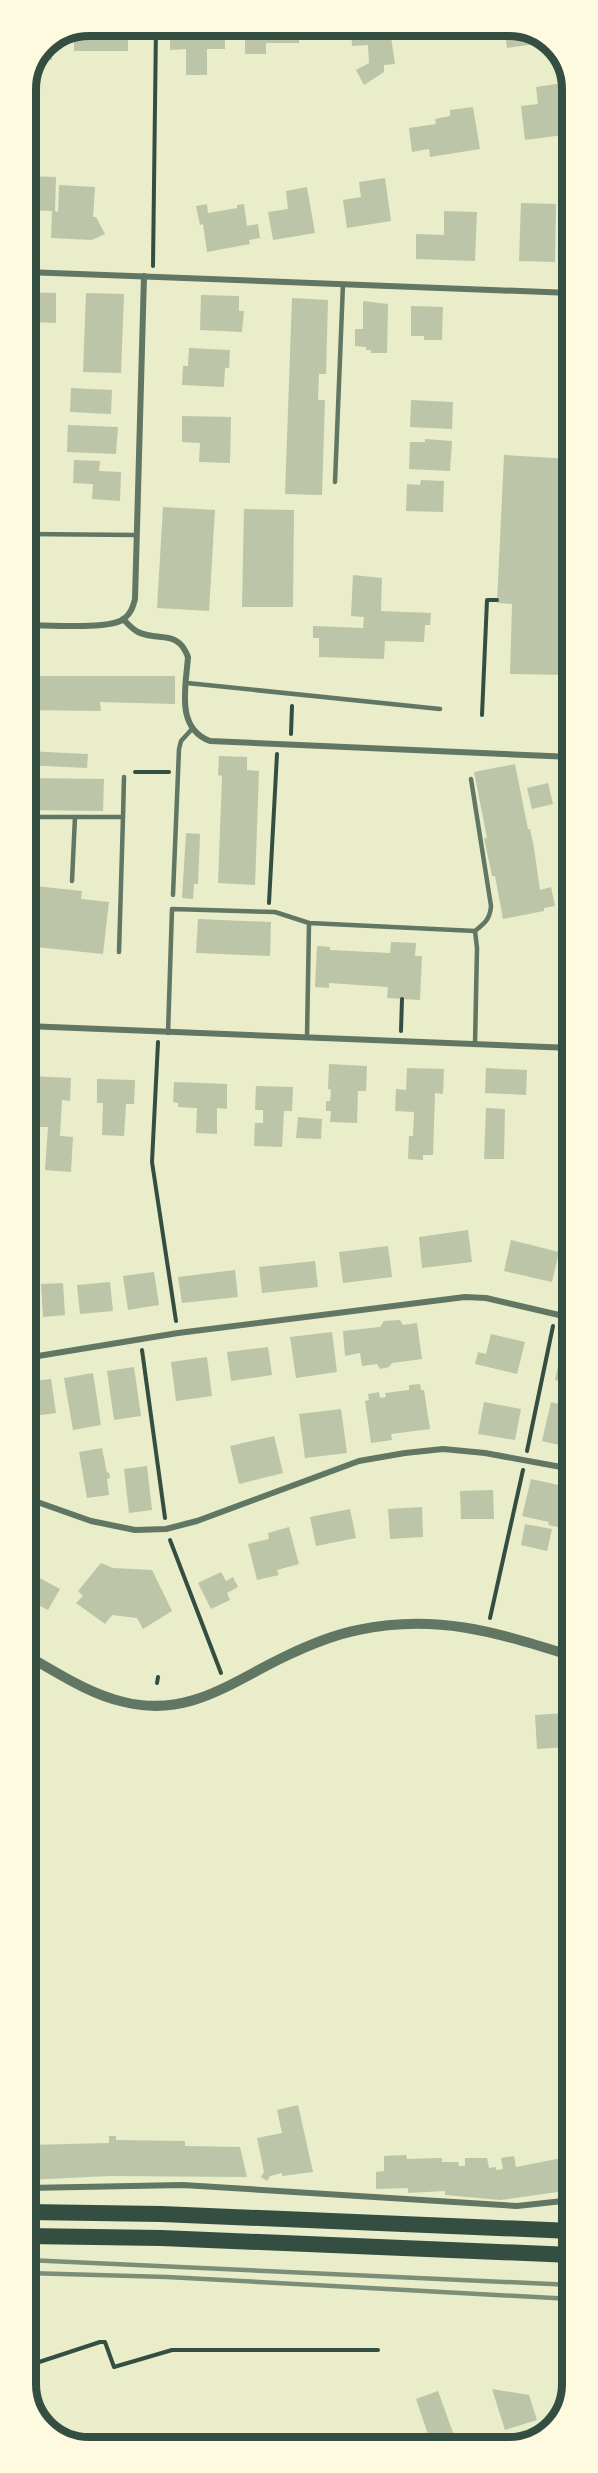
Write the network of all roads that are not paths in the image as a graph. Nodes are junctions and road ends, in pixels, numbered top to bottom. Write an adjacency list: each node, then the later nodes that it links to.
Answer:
1 (36, 272): 2 (street)
2 (144, 276): 3 (street); 7 (street)
3 (343, 284): 4 (street); 5 (lane)
4 (562, 293)
5 (335, 482)
6 (36, 534): 7 (lane)
7 (136, 535): 8 (street)
8 (123, 619): 9 (street); 10 (street)
9 (36, 625)
10 (187, 683): 11 (lane); 12 (street)
11 (440, 709)
12 (192, 729): 13 (street); 20 (lane)
13 (562, 757)
14 (124, 777): 18 (lane)
15 (471, 779): 22 (lane)
16 (36, 816): 17 (lane)
17 (75, 817): 18 (lane); 19 (lane)
18 (123, 817): 23 (lane)
19 (72, 881)
20 (173, 895)
21 (309, 923): 22 (lane); 25 (lane); 26 (lane)
22 (475, 931): 27 (lane)
23 (119, 952)
24 (36, 1027): 25 (street)
25 (168, 1033): 26 (street)
26 (308, 1038): 27 (street)
27 (474, 1045): 28 (street)
28 (562, 1048)
29 (562, 1316): 30 (street)
30 (36, 1356)
31 (562, 1467): 32 (street)
32 (36, 1502)
33 (562, 1653): 34 (street)
34 (36, 1661)
35 (36, 2188): 36 (street)
36 (562, 2201)
37 (36, 2212): 38 (highway)
38 (562, 2231)
39 (36, 2236): 40 (highway)
40 (562, 2255)

